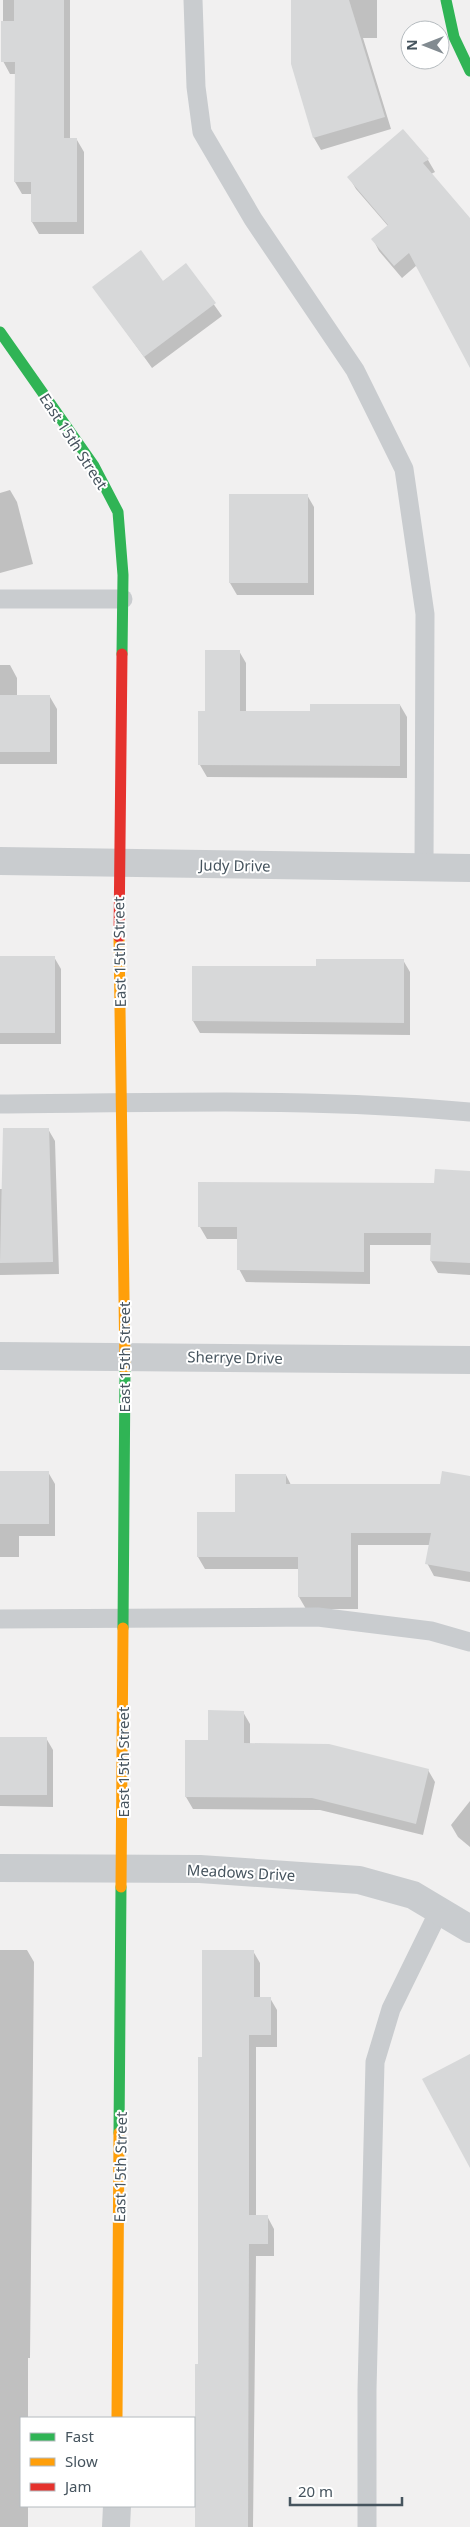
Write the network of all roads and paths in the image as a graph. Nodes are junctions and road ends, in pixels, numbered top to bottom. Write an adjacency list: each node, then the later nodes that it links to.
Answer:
1 (193, 0): 9 (lane)
2 (446, 0): 3 (street)
3 (470, 71)
4 (0, 332): 6 (street, East 15th Street)
5 (0, 599): 6 (lane)
6 (123, 599): 8 (street, East 15th Street)
7 (0, 861): 8 (street, Judy Drive)
8 (118, 863): 9 (street, Judy Drive); 11 (street, East 15th Street)
9 (424, 867): 10 (street, Judy Drive)
10 (470, 868)
11 (121, 1101): 12 (lane); 13 (lane); 15 (street, East 15th Street)
12 (0, 1104)
13 (470, 1112)
14 (0, 1356): 15 (street, Sherrye Drive)
15 (125, 1356): 16 (street, Sherrye Drive); 18 (street, East 15th Street)
16 (470, 1360)
17 (0, 1619): 18 (lane)
18 (122, 1619): 19 (lane); 21 (street, East 15th Street)
19 (470, 1642)
20 (0, 1868): 21 (street, Meadows Drive)
21 (122, 1868): 22 (street, Meadows Drive); 24 (street, East 15th Street)
22 (439, 1911): 23 (street, Meadows Drive); 27 (lane)
23 (470, 1929)
24 (118, 2417)
25 (117, 2507): 26 (street)
26 (116, 2527)
27 (367, 2527)

